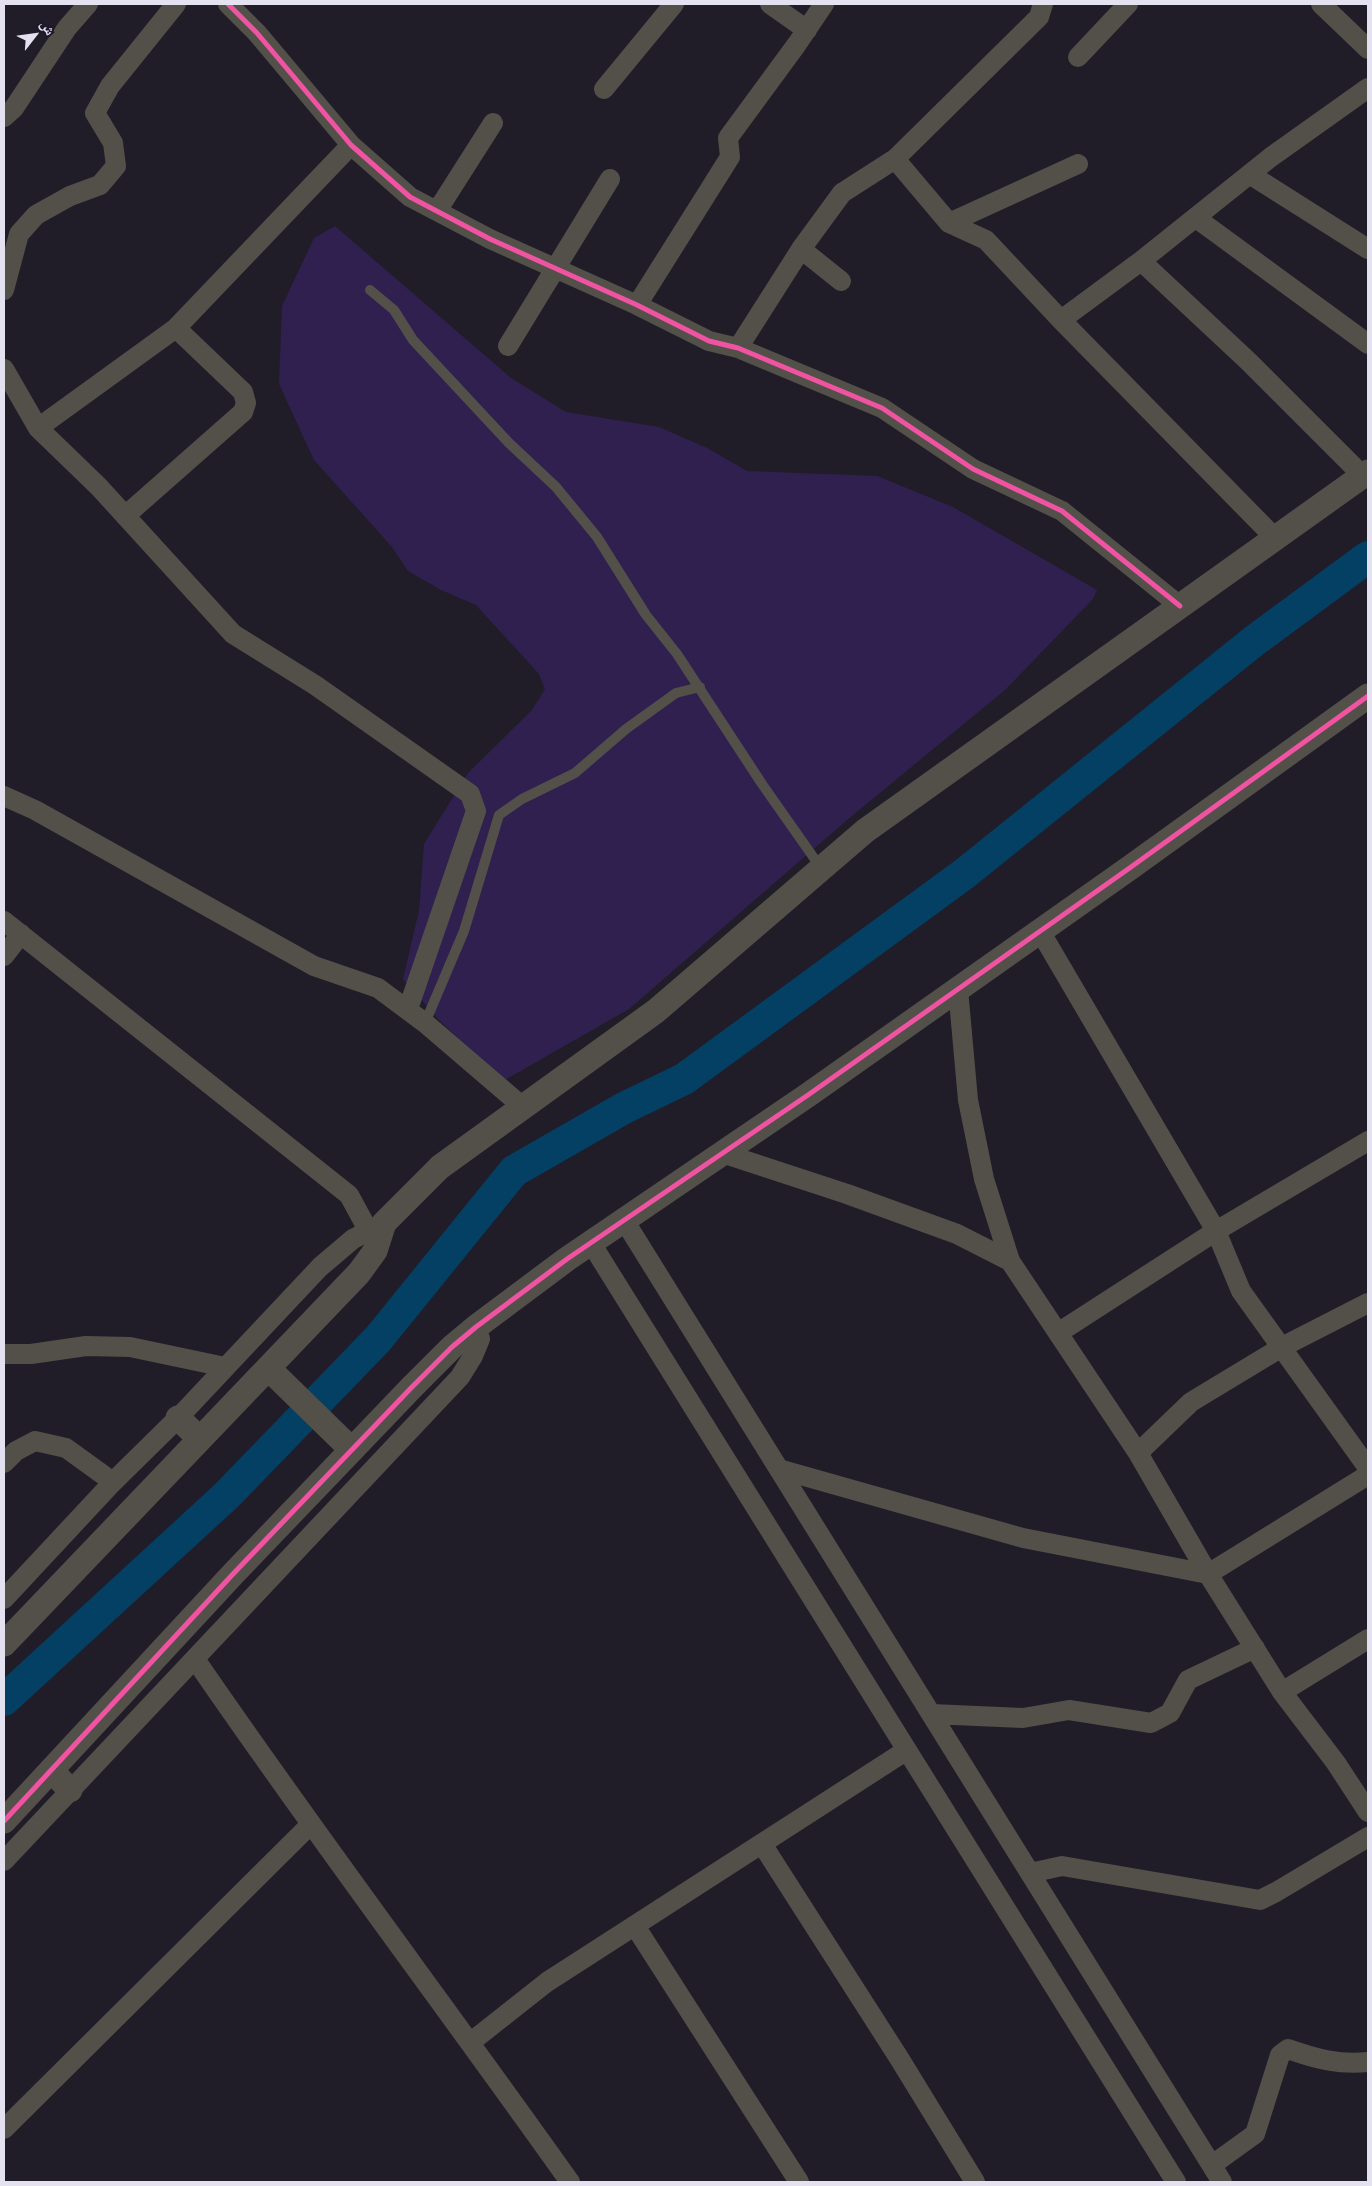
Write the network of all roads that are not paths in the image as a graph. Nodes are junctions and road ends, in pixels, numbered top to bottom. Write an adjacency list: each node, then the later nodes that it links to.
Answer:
1 (88, 4): 15 (street)
2 (176, 4): 30 (street)
3 (228, 4): 17 (street)
4 (674, 4): 14 (street)
5 (770, 4): 10 (street)
6 (824, 4): 10 (street)
7 (1043, 4): 18 (street)
8 (1128, 4): 12 (street)
9 (1321, 4): 11 (street)
10 (807, 30): 32 (street)
11 (1368, 49)
12 (1078, 57)
13 (1368, 88): 20 (street)
14 (604, 89)
15 (4, 118)
16 (493, 123): 22 (street)
17 (351, 144): 22 (street); 34 (street)
18 (895, 159): 24 (street); 25 (street)
19 (1078, 164): 24 (street)
20 (1251, 174): 23 (street); 26 (street)
21 (610, 179): 28 (street)
22 (437, 211): 28 (street)
23 (1196, 218): 27 (street); 35 (street)
24 (949, 223): 33 (street)
25 (801, 249): 29 (street); 37 (street)
26 (1368, 249)
27 (1141, 261): 33 (street); 40 (street)
28 (557, 269): 32 (street); 36 (street)
29 (841, 281)
30 (4, 290)
31 (370, 290): 44 (lane)
32 (637, 305): 37 (street)
33 (1061, 320): 42 (street)
34 (176, 328): 39 (street); 41 (street)
35 (1368, 344)
36 (508, 346)
37 (738, 348): 43 (street)
38 (4, 369): 39 (street)
39 (38, 428): 41 (street)
40 (1365, 474): 42 (street)
41 (125, 516): 53 (street)
42 (1276, 538): 43 (street)
43 (1180, 606): 47 (street)
44 (700, 687): 47 (lane); 54 (lane)
45 (1368, 696): 49 (street)
46 (4, 796): 53 (street)
47 (822, 868): 55 (street)
48 (4, 921): 50 (street)
49 (1040, 931): 52 (street); 60 (street)
50 (21, 934): 51 (street); 59 (street)
51 (4, 956)
52 (958, 989): 57 (street); 62 (street)
53 (408, 1009): 54 (street)
54 (426, 1023): 55 (street)
55 (523, 1107): 59 (street)
56 (1368, 1141): 60 (street)
57 (722, 1153): 58 (street); 62 (street)
58 (624, 1220): 61 (street); 76 (street)
59 (376, 1226): 68 (street); 69 (street)
60 (1216, 1231): 65 (street); 66 (street)
61 (591, 1243): 64 (street); 87 (street)
62 (1010, 1261): 65 (street)
63 (1368, 1303): 66 (street)
64 (476, 1327): 72 (street); 84 (street)
65 (1058, 1333): 73 (street)
66 (1282, 1347): 73 (street); 75 (street)
67 (4, 1354): 68 (street)
68 (225, 1368): 70 (street)
69 (268, 1368): 71 (street); 72 (street)
70 (178, 1418): 71 (street); 78 (street)
71 (200, 1439): 82 (street)
72 (352, 1450): 88 (street)
73 (1138, 1453): 79 (street)
74 (4, 1463): 78 (street)
75 (1368, 1468)
76 (779, 1469): 79 (street); 86 (street)
77 (1368, 1475): 79 (street)
78 (112, 1482): 80 (street)
79 (1208, 1574): 83 (street)
80 (4, 1599)
81 (1368, 1639): 85 (street)
82 (4, 1644)
83 (1255, 1648): 85 (street); 86 (street)
84 (195, 1659): 89 (street); 92 (street)
85 (1282, 1692): 90 (street)
86 (931, 1714): 96 (street)
87 (907, 1750): 94 (street); 105 (street)
88 (51, 1770): 89 (street); 91 (street)
89 (70, 1790): 95 (street)
90 (1367, 1808)
91 (4, 1821)
92 (311, 1824): 98 (street); 100 (street)
93 (1368, 1836): 96 (street)
94 (762, 1844): 97 (street); 104 (street)
95 (4, 1861)
96 (1030, 1873): 101 (street)
97 (634, 1926): 98 (street); 103 (street)
98 (471, 2042): 102 (street)
99 (1368, 2062): 101 (street)
100 (4, 2129)
101 (1212, 2165): 106 (street)
102 (570, 2182)
103 (799, 2182)
104 (975, 2182)
105 (1176, 2182)
106 (1222, 2182)

